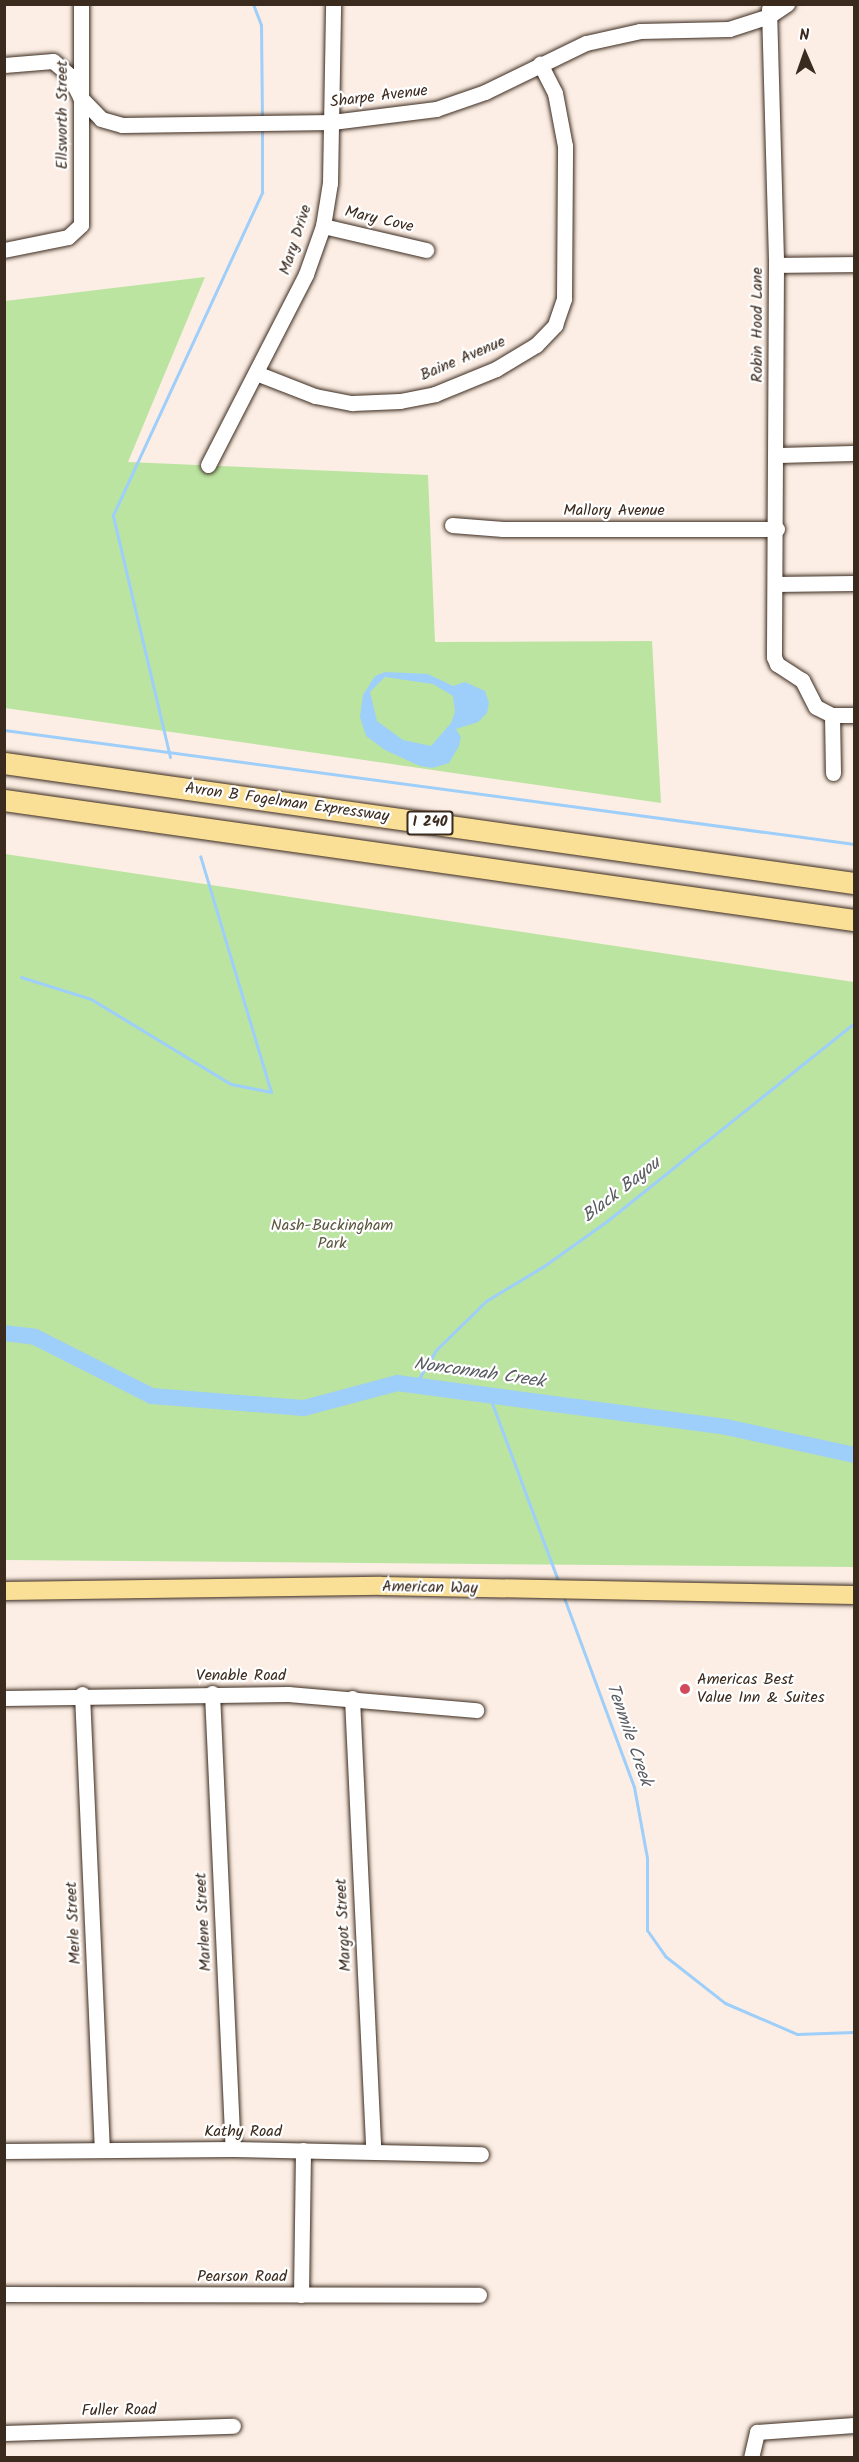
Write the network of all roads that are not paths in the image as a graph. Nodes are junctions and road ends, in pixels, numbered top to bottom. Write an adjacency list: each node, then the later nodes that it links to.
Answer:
1 (81, 4): 7 (street, Ellsworth Street)
2 (333, 4): 8 (street, Mary Drive)
3 (787, 4): 4 (street, Sharpe Avenue)
4 (769, 10): 5 (street, Sharpe Avenue); 13 (street, Robin Hood Lane)
5 (540, 64): 8 (street, Sharpe Avenue); 14 (street, Baine Avenue)
6 (4, 65): 7 (street, Sharpe Avenue)
7 (80, 97): 8 (street, Sharpe Avenue); 10 (street, Ellsworth Street)
8 (332, 122): 9 (street, Mary Drive)
9 (323, 226): 11 (street, Mary Cove); 14 (street, Mary Drive)
10 (4, 250)
11 (426, 250)
12 (855, 264): 13 (street)
13 (776, 265): 16 (street, Robin Hood Lane)
14 (256, 373): 17 (street, Mary Drive)
15 (855, 453): 16 (street)
16 (777, 455): 19 (street, Robin Hood Lane)
17 (208, 465)
18 (452, 525): 19 (street, Mallory Avenue)
19 (777, 529): 21 (street, Robin Hood Lane)
20 (855, 583): 21 (street)
21 (775, 584): 23 (street, Robin Hood Lane)
22 (855, 715): 23 (street)
23 (832, 716): 25 (street)
24 (4, 763): 27 (highway, Avron B Fogelman Expressway / I 240)
25 (833, 773)
26 (4, 800): 28 (highway, I 240)
27 (855, 883)
28 (855, 920)
29 (4, 1591): 30 (main road, American Way)
30 (855, 1595)
31 (212, 1693): 32 (street, Venable Road); 34 (street, Venable Road); 37 (street, Marlene Street)
32 (82, 1694): 33 (street, Venable Road); 36 (street, Merle Street)
33 (4, 1698)
34 (352, 1698): 35 (street, Venable Road); 40 (street, Margot Street)
35 (476, 1710)
36 (102, 2149): 37 (street, Kathy Road); 39 (street, Kathy Road)
37 (233, 2149): 38 (street, Kathy Road)
38 (303, 2150): 40 (street, Kathy Road); 43 (street)
39 (4, 2151)
40 (373, 2151): 41 (street, Kathy Road)
41 (481, 2154)
42 (4, 2294): 43 (street, Pearson Road)
43 (301, 2295): 44 (street, Pearson Road)
44 (479, 2295)
45 (855, 2425): 48 (street)
46 (233, 2426): 47 (street, Fuller Road)
47 (4, 2433)
48 (751, 2457)

